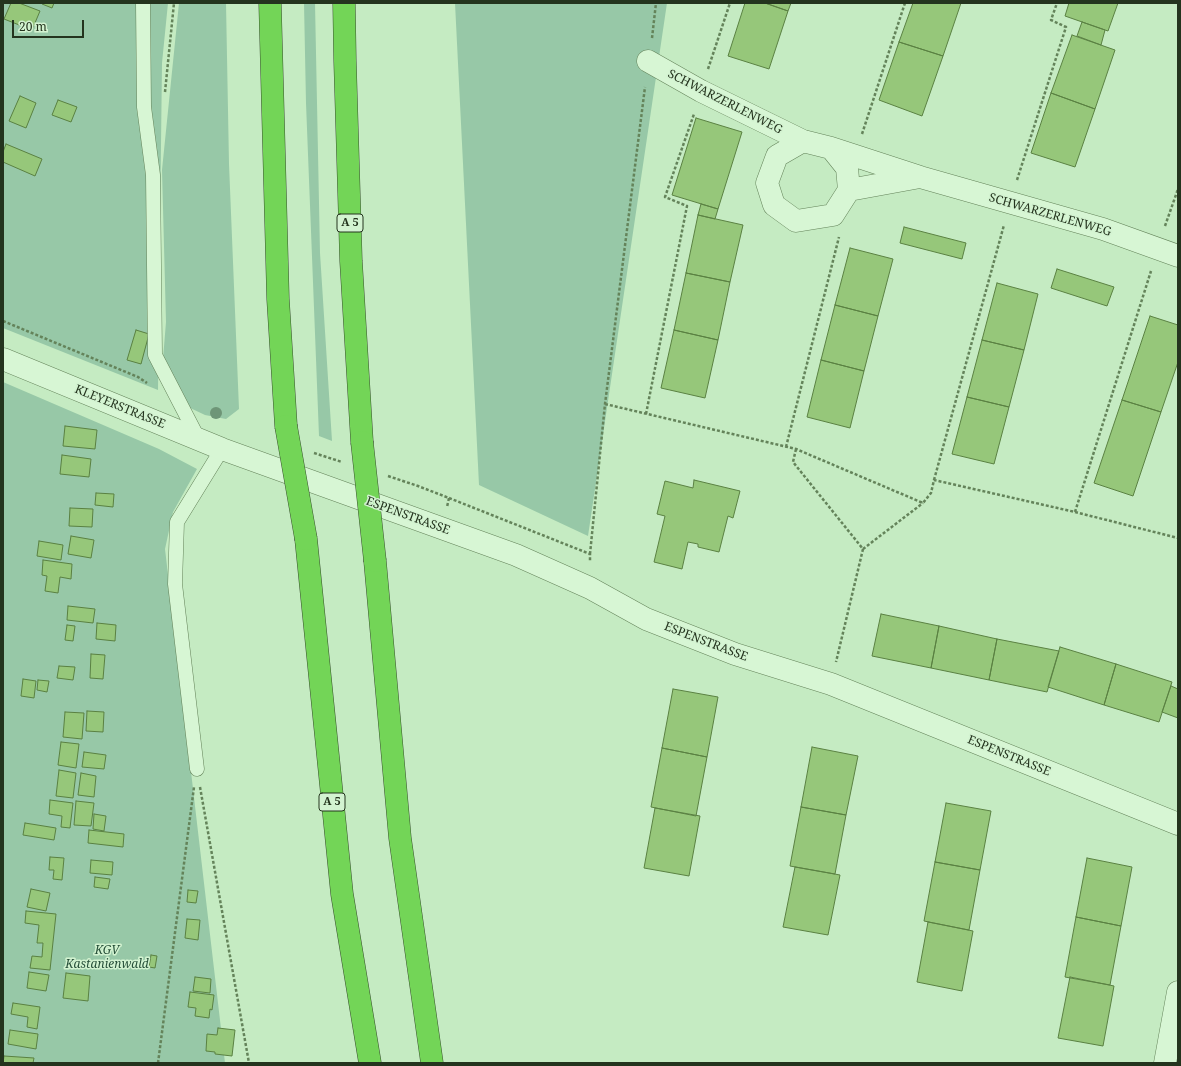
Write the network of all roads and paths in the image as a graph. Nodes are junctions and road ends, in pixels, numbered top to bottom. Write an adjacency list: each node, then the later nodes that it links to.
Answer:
1 (143, 3): 25 (lane)
2 (270, 3): 45 (highway, A 5, bridge)
3 (344, 3): 46 (highway, A 5, bridge)
4 (656, 3): 8 (path)
5 (730, 3): 9 (path)
6 (905, 3): 12 (path)
7 (1057, 3): 16 (path)
8 (648, 62): 9 (street, SCHWARZERLENWEG); 23 (path)
9 (701, 91): 10 (street, SCHWARZERLENWEG); 24 (path)
10 (803, 141): 11 (street, SCHWARZERLENWEG); 17 (street, SCHWARZERLENWEG)
11 (831, 148): 12 (street, SCHWARZERLENWEG); 15 (street)
12 (855, 156): 13 (street, SCHWARZERLENWEG)
13 (920, 177): 15 (street, SCHWARZERLENWEG); 16 (street, SCHWARZERLENWEG)
14 (1178, 189): 18 (path)
15 (849, 190): 17 (street)
16 (1010, 203): 18 (street, SCHWARZERLENWEG); 32 (path)
17 (833, 215): 26 (path)
18 (1158, 249): 19 (street, SCHWARZERLENWEG); 35 (path)
19 (1178, 256)
20 (3, 321): 22 (path)
21 (3, 359): 25 (street, KLEYERSTRASSE)
22 (151, 386)
23 (605, 404): 24 (path); 38 (path)
24 (646, 414): 26 (path)
25 (199, 440): 28 (street, KLEYERSTRASSE)
26 (786, 447): 27 (path)
27 (796, 449): 34 (path); 37 (path)
28 (230, 451): 39 (street, ESPENSTRASSE); 40 (lane)
29 (311, 452): 30 (path)
30 (349, 464)
31 (387, 476): 33 (path)
32 (934, 480): 34 (path); 35 (path)
33 (418, 486)
34 (923, 503): 37 (path)
35 (1075, 512): 36 (path)
36 (1178, 538)
37 (864, 549): 39 (path)
38 (590, 554)
39 (831, 684): 41 (street, ESPENSTRASSE)
40 (197, 769): 43 (path); 44 (path)
41 (1178, 824)
42 (1178, 992): 47 (street)
43 (158, 1063)
44 (249, 1063)
45 (370, 1063)
46 (432, 1063)
47 (1165, 1063)

